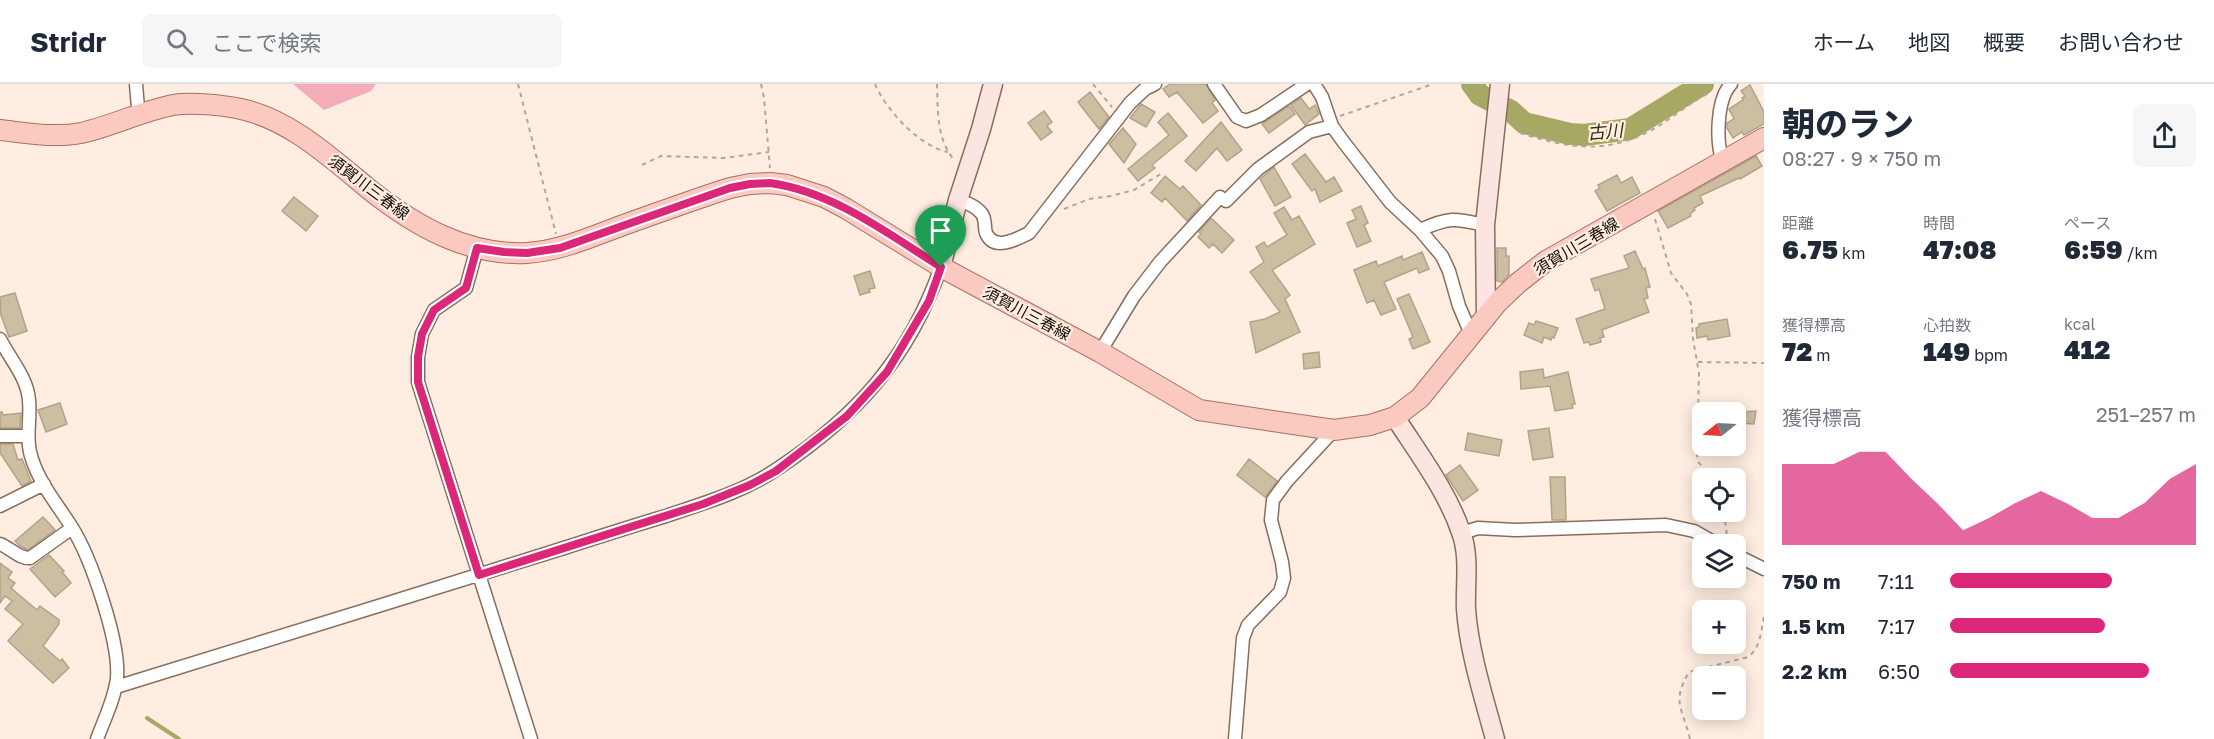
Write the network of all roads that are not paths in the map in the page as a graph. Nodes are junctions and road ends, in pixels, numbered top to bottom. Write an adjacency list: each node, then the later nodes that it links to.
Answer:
1 (136, 84): 9 (street)
2 (993, 84): 14 (street)
3 (1155, 84): 14 (street)
4 (1214, 84): 5 (street)
5 (1307, 84)
6 (1314, 84): 10 (street)
7 (1500, 84): 15 (street)
8 (1728, 87): 13 (street)
9 (142, 114): 11 (main road, 須賀川三春線); 17 (main road, 須賀川三春線)
10 (1331, 123): 16 (street); 22 (street)
11 (0, 130)
12 (1764, 138): 13 (main road, 須賀川三春線)
13 (1723, 163): 19 (main road, 須賀川三春線)
14 (957, 200): 18 (street)
15 (1485, 225): 16 (street); 19 (street)
16 (1420, 230): 20 (street)
17 (477, 248): 18 (main road, 須賀川三春線); 36 (street)
18 (941, 267): 22 (main road, 須賀川三春線); 36 (street)
19 (1486, 317): 20 (main road, 須賀川三春線)
20 (1471, 334): 24 (main road, 須賀川三春線)
21 (0, 339): 23 (street)
22 (1100, 352): 25 (main road, 須賀川三春線)
23 (5, 359): 27 (street)
24 (1395, 417): 25 (main road, 須賀川三春線); 31 (street)
25 (1334, 430): 40 (street)
26 (0, 436): 27 (street)
27 (28, 436): 28 (street)
28 (44, 484): 29 (street); 30 (street)
29 (0, 506)
30 (72, 528): 33 (street); 37 (street)
31 (1462, 533): 32 (street); 41 (street)
32 (1700, 534)
33 (0, 544)
34 (1746, 560): 35 (street)
35 (1764, 569)
36 (479, 575): 37 (street); 39 (street)
37 (116, 687): 38 (street)
38 (97, 739)
39 (531, 739)
40 (1235, 739)
41 (1494, 739)

